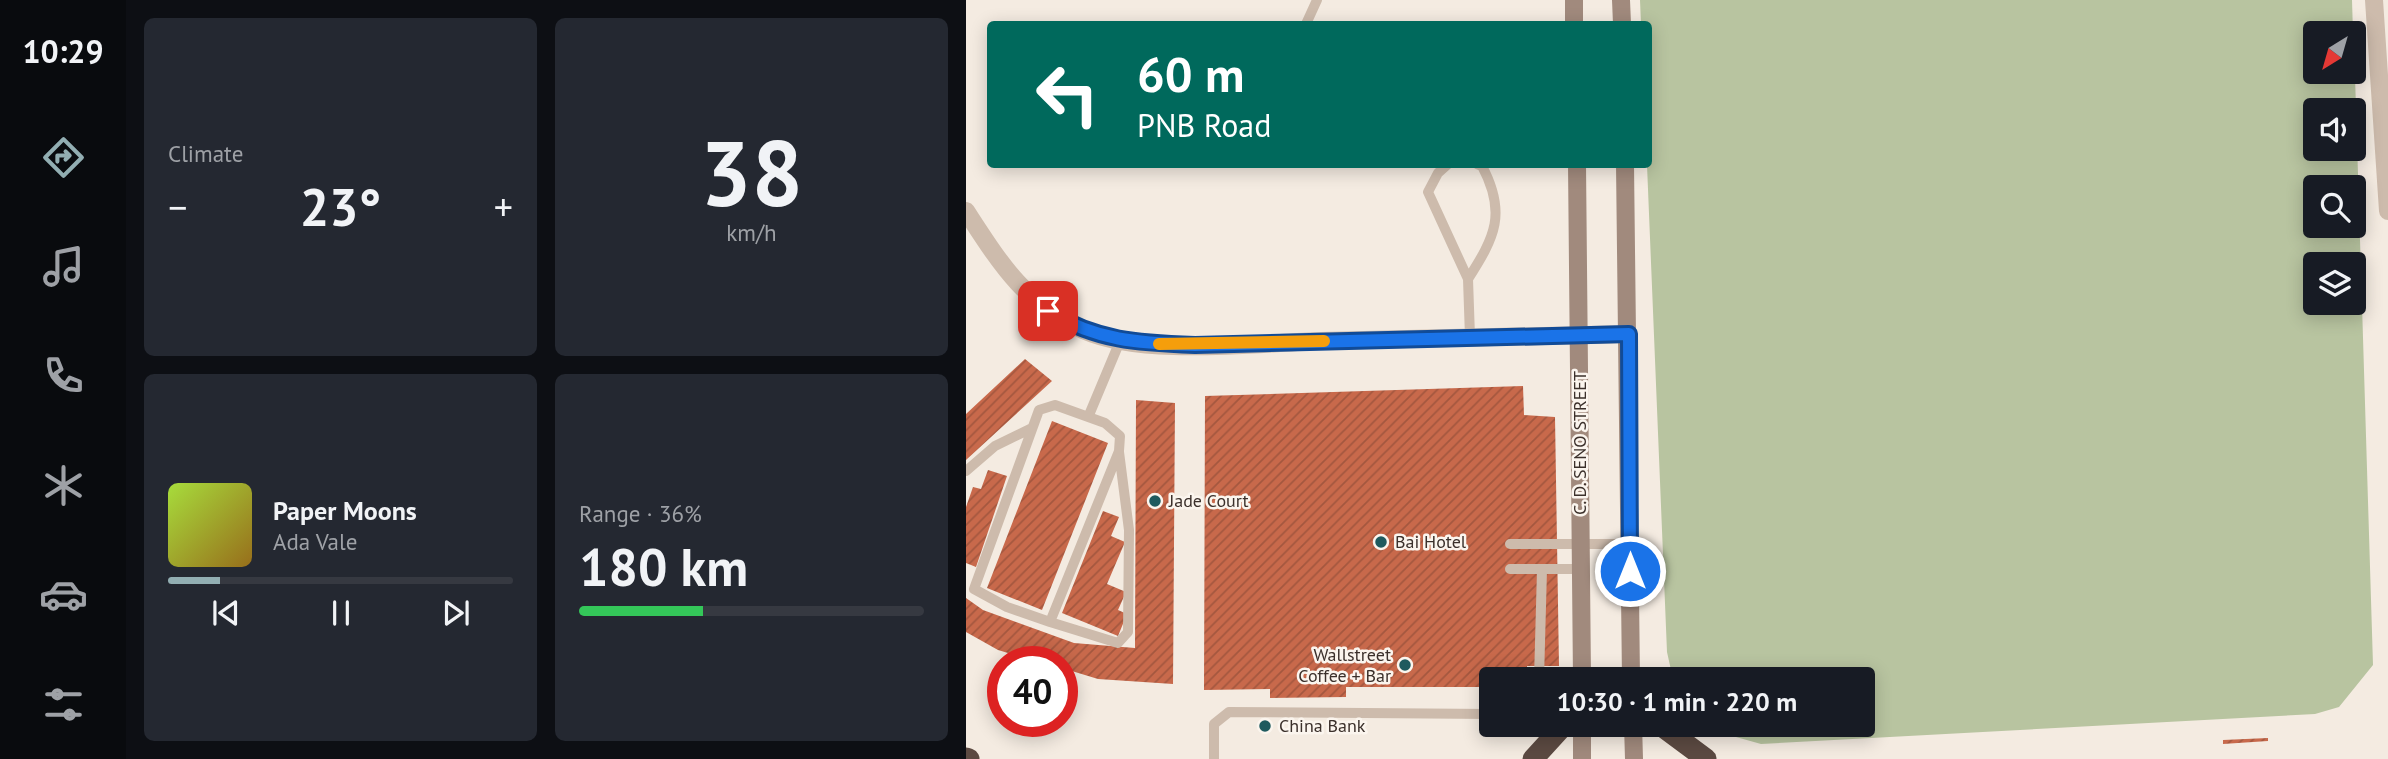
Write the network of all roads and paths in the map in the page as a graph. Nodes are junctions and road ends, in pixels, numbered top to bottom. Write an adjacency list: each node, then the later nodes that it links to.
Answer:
1 (1317, 0): 5 (lane)
2 (1574, 0): 6 (street)
3 (1621, 0): 7 (street)
4 (2374, 0): 13 (street)
5 (1307, 21)
6 (1574, 21)
7 (1622, 21)
8 (1444, 168): 14 (lane)
9 (1480, 168): 14 (lane)
10 (1577, 168): 16 (street, C. D. SENO STREET)
11 (1625, 168): 15 (street)
12 (966, 211): 18 (street)
13 (2388, 211)
14 (1468, 279): 17 (lane)
15 (1629, 334): 16 (street); 24 (street)
16 (1580, 335): 17 (street); 25 (street, C. D. SENO STREET)
17 (1470, 337): 18 (street)
18 (1120, 341): 19 (lane)
19 (1089, 415): 20 (lane); 21 (lane)
20 (1032, 428): 22 (lane); 29 (lane)
21 (1119, 451): 30 (lane); 30 (lane)
22 (966, 471)
23 (1510, 544): 25 (lane)
24 (1630, 544): 25 (lane); 33 (street)
25 (1580, 545): 27 (street, C. D. SENO STREET)
26 (1510, 569): 28 (lane)
27 (1581, 569): 28 (lane); 32 (street, C. D. SENO STREET)
28 (1542, 570): 31 (lane)
29 (970, 586): 30 (lane)
30 (1050, 622)
31 (1539, 667)
32 (1582, 667)
33 (1631, 667)
34 (1479, 714): 39 (lane)
35 (1552, 737): 40 (highway)
36 (1582, 737): 41 (street)
37 (1633, 737): 42 (street)
38 (1676, 737): 43 (highway)
39 (1214, 759)
40 (1533, 759)
41 (1582, 759)
42 (1634, 759)
43 (1706, 759)

